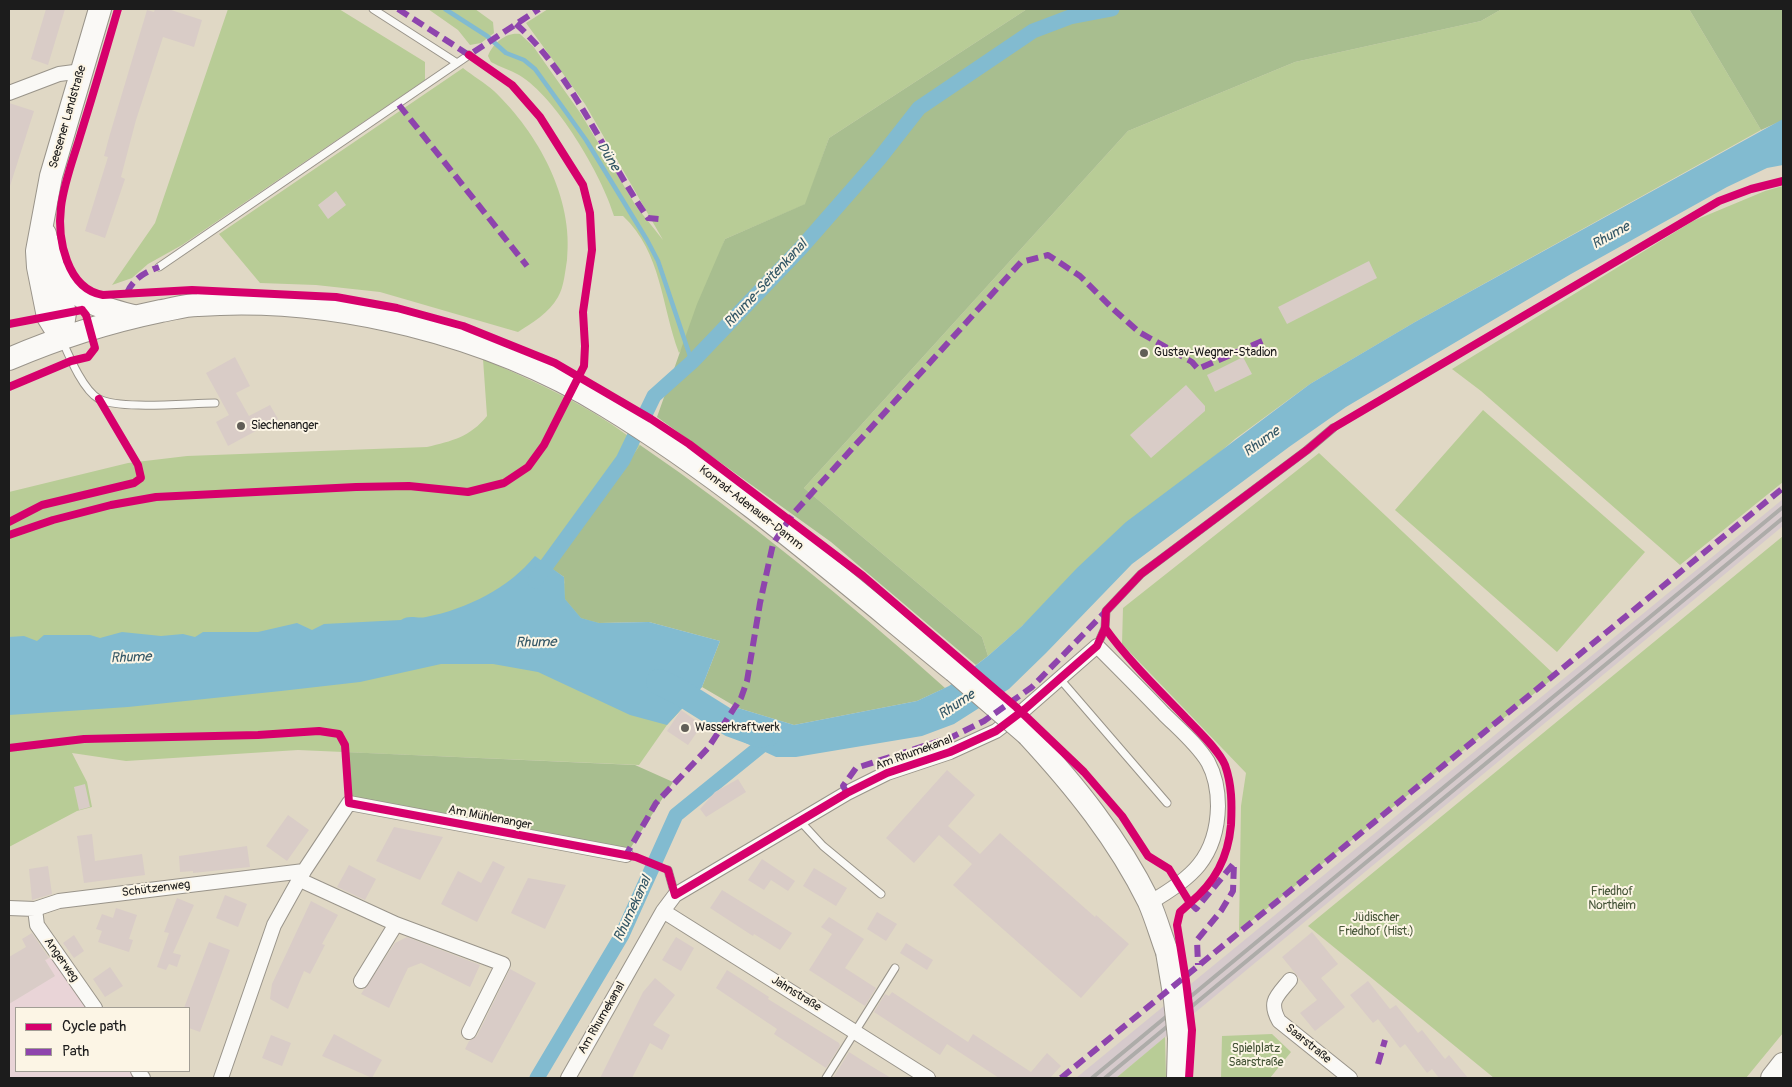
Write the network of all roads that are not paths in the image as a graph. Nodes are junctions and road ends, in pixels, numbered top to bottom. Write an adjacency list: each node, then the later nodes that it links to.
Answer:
1 (100, 9): 5 (main road, Seesener Landstraße)
2 (373, 9): 4 (lane)
3 (469, 55): 4 (lane)
4 (457, 63): 8 (lane)
5 (82, 70): 6 (street); 7 (main road, Seesener Landstraße)
6 (9, 93)
7 (43, 226): 9 (main road, Seesener Landstraße); 11 (main road, Seesener Landstraße)
8 (160, 267)
9 (55, 270): 10 (main road); 11 (main road, Seesener Landstraße)
10 (134, 317): 11 (main road, Konrad-Adenauer-Damm); 24 (main road, Konrad-Adenauer-Damm, bridge)
11 (61, 338): 12 (main road); 13 (lane)
12 (9, 359)
13 (215, 403)
14 (1333, 428): 15 (lane)
15 (1097, 646): 16 (street, Am Rhumekanal); 24 (street)
16 (1060, 679): 17 (lane); 18 (street, Am Rhumekanal)
17 (1167, 803)
18 (800, 821): 22 (lane); 23 (street, Am Rhumekanal)
19 (626, 856): 21 (street, Am Mühlenanger)
20 (668, 870): 23 (lane)
21 (302, 875): 26 (street, Schützenweg); 28 (street); 36 (street, Am Mühlenanger)
22 (880, 894)
23 (675, 895): 27 (street, Am Rhumekanal)
24 (1149, 903): 40 (main road, Konrad-Adenauer-Damm, bridge)
25 (9, 908): 26 (street, Schützenweg)
26 (35, 909): 32 (street, Angerweg)
27 (663, 911): 34 (street, Jahnstraße); 37 (street, Am Rhumekanal)
28 (396, 924): 31 (street); 33 (street)
29 (895, 968): 34 (lane)
30 (1290, 980): 41 (street, Saarstraße)
31 (361, 981)
32 (94, 1007)
33 (469, 1032)
34 (857, 1032): 38 (lane); 39 (street, Jahnstraße)
35 (1783, 1064): 42 (main road)
36 (221, 1078)
37 (568, 1078)
38 (826, 1078)
39 (928, 1078)
40 (1178, 1078)
41 (1350, 1078)
42 (1772, 1078)

